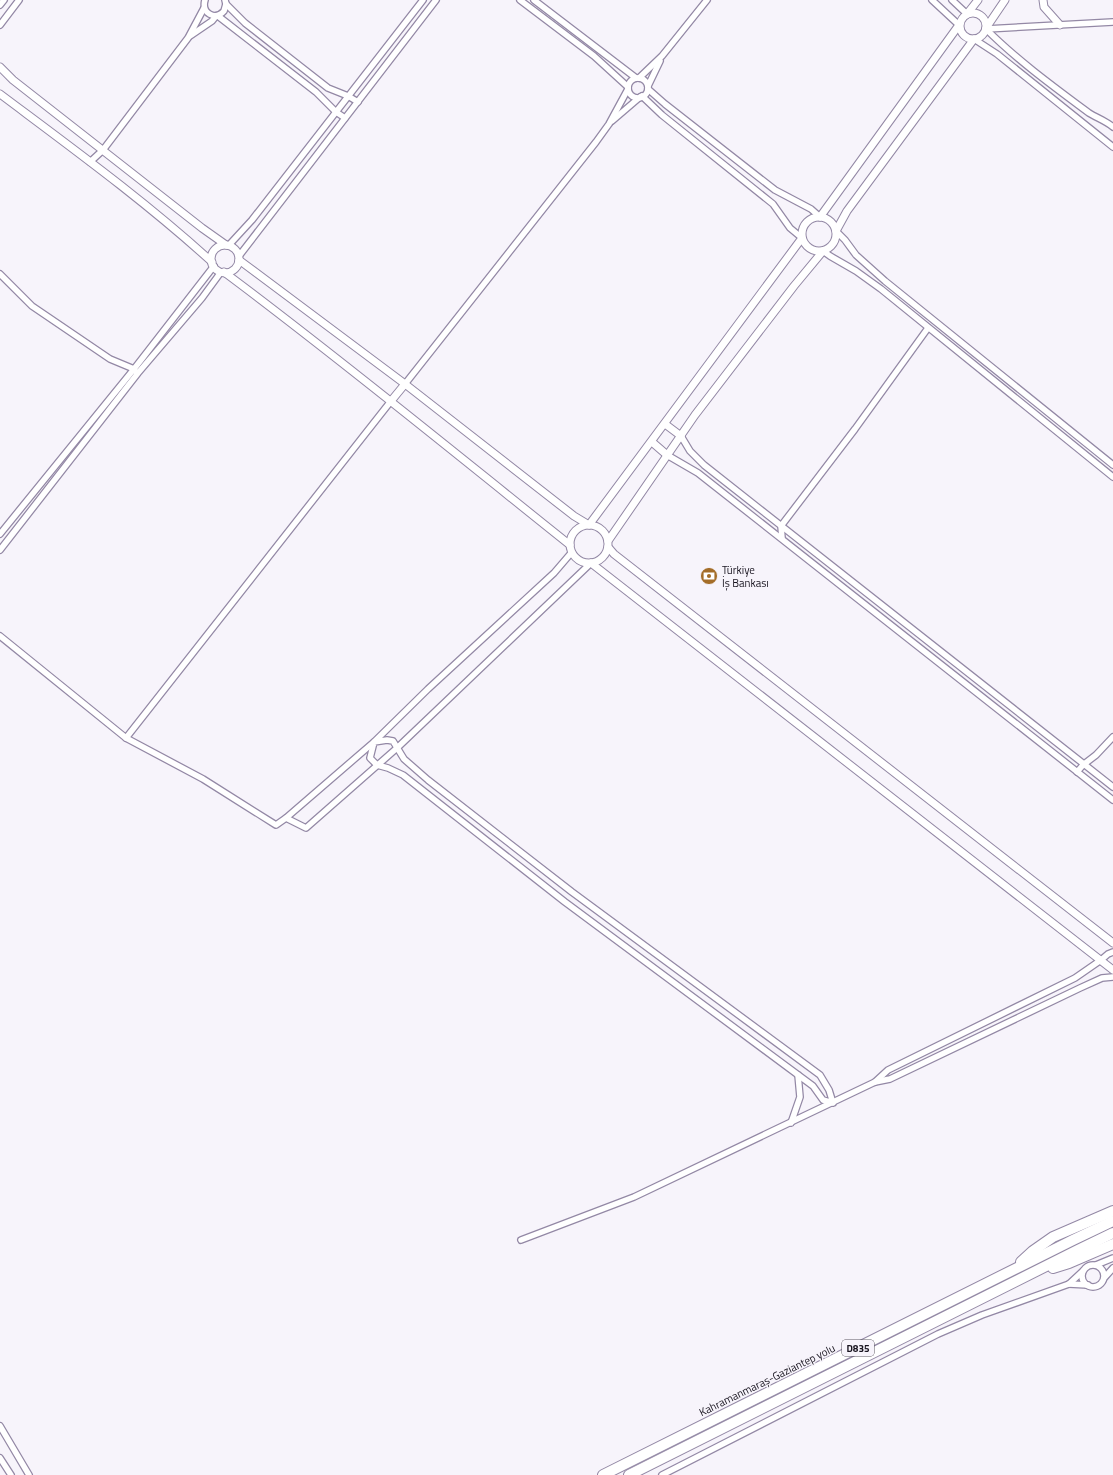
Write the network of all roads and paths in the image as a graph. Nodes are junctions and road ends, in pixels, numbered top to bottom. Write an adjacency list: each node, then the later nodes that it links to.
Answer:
1 (4, 0): 16 (street)
2 (19, 0): 22 (street)
3 (423, 0): 19 (street)
4 (436, 0): 21 (street)
5 (520, 0): 14 (street)
6 (534, 0): 32 (street)
7 (707, 0): 28 (street)
8 (932, 0): 23 (street)
9 (952, 0): 17 (street)
10 (978, 0): 17 (street)
11 (1005, 0): 25 (street)
12 (1043, 0): 24 (street)
13 (226, 1): 18 (street); 36 (street)
14 (529, 2): 34 (street)
15 (204, 3): 18 (street); 26 (street)
16 (0, 5)
17 (967, 14): 23 (street); 25 (street)
18 (217, 16): 26 (street); 39 (street)
19 (410, 18): 21 (street); 29 (street)
20 (1113, 22): 24 (street)
21 (417, 23): 31 (street)
22 (0, 25)
23 (960, 25): 27 (street); 46 (street)
24 (1060, 25): 25 (street)
25 (986, 29): 27 (street); 42 (street)
26 (188, 38): 44 (street)
27 (974, 39): 43 (street); 47 (street)
28 (662, 56): 32 (street); 33 (street)
29 (372, 66): 31 (street); 36 (street)
30 (0, 67): 44 (street)
31 (381, 72): 38 (street)
32 (637, 78): 33 (street); 34 (street)
33 (648, 87): 37 (street); 46 (street)
34 (628, 88): 37 (street); 41 (street)
35 (0, 94): 45 (street)
36 (348, 96): 38 (street); 39 (street)
37 (641, 97): 41 (street); 48 (street)
38 (358, 102): 40 (street)
39 (336, 112): 40 (street); 49 (street)
40 (345, 118): 51 (street)
41 (609, 124): 57 (street)
42 (1112, 125)
43 (1113, 147)
44 (103, 150): 45 (street); 49 (street)
45 (90, 162): 52 (street)
46 (820, 217): 47 (street); 48 (street)
47 (836, 231): 50 (street); 63 (street)
48 (802, 238): 50 (street); 59 (street)
49 (228, 245): 51 (street); 52 (street)
50 (823, 251): 55 (street); 60 (street)
51 (239, 258): 53 (street); 57 (street)
52 (213, 264): 53 (street); 56 (street)
53 (222, 272): 56 (street); 58 (street)
54 (0, 274): 56 (street)
55 (928, 328): 64 (street); 66 (street)
56 (136, 371): 67 (street); 71 (street)
57 (405, 384): 58 (street); 65 (street)
58 (391, 402): 70 (street); 79 (street)
59 (665, 424): 60 (street); 61 (street)
60 (681, 436): 62 (street); 66 (street)
61 (652, 442): 62 (street); 65 (street)
62 (667, 455): 68 (street); 69 (street)
63 (1113, 465)
64 (1113, 477)
65 (589, 525): 69 (street); 70 (street)
66 (781, 526): 68 (street); 73 (street)
67 (0, 534)
68 (782, 538): 74 (street)
69 (608, 544): 72 (street); 88 (street)
70 (571, 549): 72 (street); 80 (street)
71 (0, 550)
72 (591, 563): 81 (street); 90 (street)
73 (851, 580): 74 (street); 76 (street)
74 (845, 588): 77 (street)
75 (0, 636): 79 (street)
76 (938, 649): 77 (street); 83 (street)
77 (932, 657): 84 (street)
78 (1113, 737): 83 (street)
79 (126, 738): 87 (street)
80 (374, 742): 81 (street); 82 (street); 87 (street)
81 (397, 748): 82 (street); 97 (street)
82 (377, 765): 87 (street); 95 (street)
83 (1083, 765): 84 (street); 85 (street)
84 (1077, 772): 86 (street)
85 (1113, 787)
86 (1113, 800)
87 (286, 818)
88 (1113, 943)
89 (1113, 952): 90 (street)
90 (1101, 960): 91 (street); 93 (street)
91 (1113, 970)
92 (1113, 978): 94 (street)
93 (1015, 1008): 94 (street); 96 (street)
94 (1020, 1017): 96 (street)
95 (798, 1075): 97 (street); 98 (street)
96 (875, 1082): 97 (street)
97 (833, 1103): 98 (street)
98 (791, 1123): 102 (street)
99 (1113, 1211): 107 (highway)
100 (1113, 1221): 107 (highway, Kahramanmaraş-Gaziantep yolu / D835)
101 (1113, 1233): 109 (highway, Kahramanmaraş-Gaziantep yolu / D835)
102 (521, 1240)
103 (1113, 1244): 109 (highway)
104 (1113, 1258): 105 (street)
105 (1096, 1265): 108 (street); 110 (street)
106 (1113, 1268): 110 (street)
107 (1011, 1271): 117 (highway, Kahramanmaraş-Gaziantep yolu / D835)
108 (1083, 1271): 111 (street); 112 (street)
109 (1030, 1274): 118 (highway, Kahramanmaraş-Gaziantep yolu / D835)
110 (1104, 1277): 112 (street)
111 (1069, 1284): 112 (street); 119 (street)
112 (1088, 1285)
113 (0, 1426): 116 (street)
114 (0, 1458): 115 (street)
115 (11, 1475)
116 (29, 1475)
117 (603, 1475)
118 (629, 1475)
119 (662, 1475)

